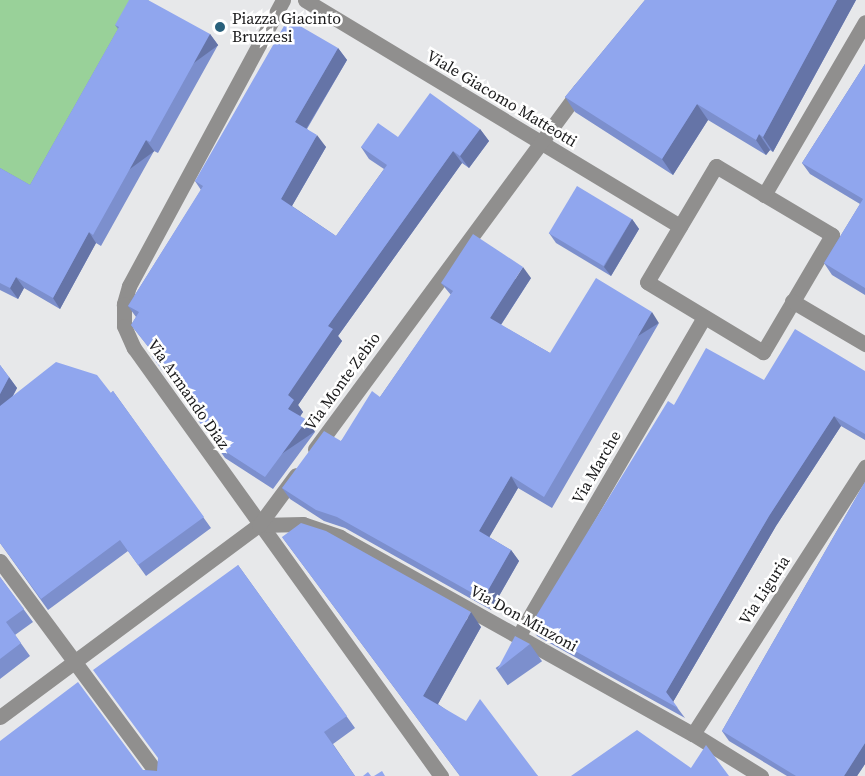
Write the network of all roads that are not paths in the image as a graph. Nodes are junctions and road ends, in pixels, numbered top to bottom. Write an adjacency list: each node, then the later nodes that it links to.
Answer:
1 (283, 0): 12 (street, Via Armando Diaz)
2 (305, 0): 5 (street, Viale Giacomo Matteotti)
3 (865, 22): 6 (street)
4 (590, 76): 5 (street, Via Monte Zebio)
5 (541, 142): 7 (street, Viale Giacomo Matteotti); 12 (street, Via Monte Zebio)
6 (764, 195): 7 (street); 8 (street)
7 (680, 226): 9 (street)
8 (792, 302): 9 (street); 10 (street)
9 (704, 317): 14 (street, Via Marche)
10 (865, 344)
11 (865, 467): 17 (street, Via Liguria)
12 (259, 525): 14 (street, Via Don Minzoni); 15 (street, Via Monte Zebio); 19 (street, Via Armando Diaz)
13 (0, 561): 15 (street)
14 (519, 635): 17 (street, Via Don Minzoni)
15 (75, 662): 16 (street, Via Monte Zebio); 18 (street)
16 (0, 717)
17 (693, 734): 20 (street, Via Don Minzoni)
18 (159, 776)
19 (441, 776)
20 (761, 776)

